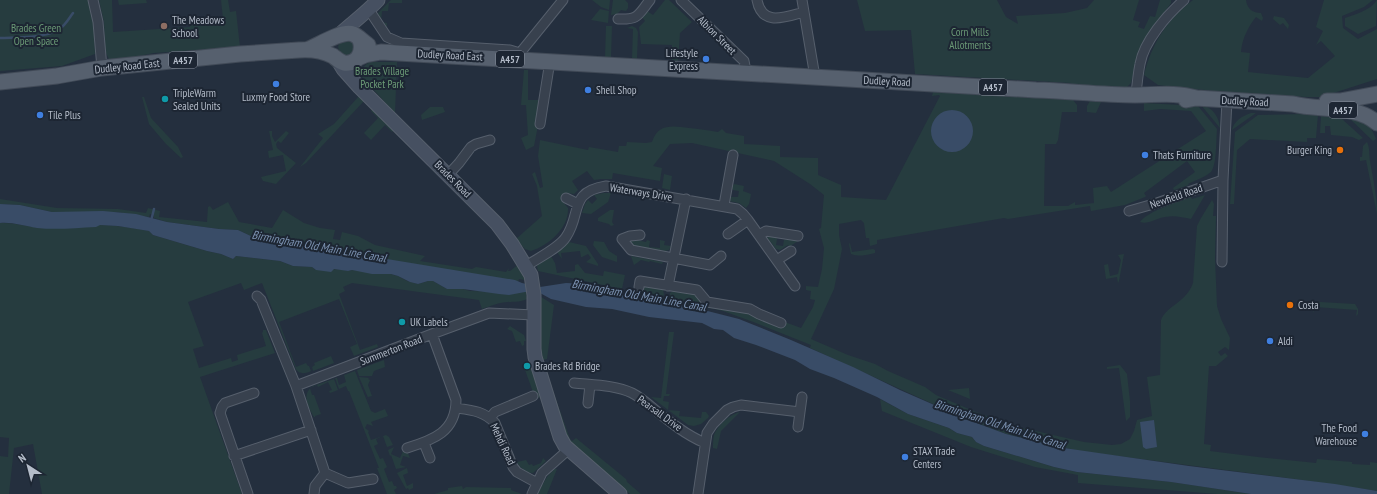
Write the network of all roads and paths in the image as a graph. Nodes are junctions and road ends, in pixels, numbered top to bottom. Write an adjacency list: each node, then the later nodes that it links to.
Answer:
1 (93, 0): 21 (street)
2 (378, 0): 9 (street)
3 (563, 0): 16 (street)
4 (650, 0): 11 (street)
5 (681, 0): 22 (street, Albion Street)
6 (756, 0): 10 (street)
7 (802, 0): 10 (street)
8 (1184, 0): 28 (street)
9 (366, 12): 12 (street); 13 (street); 16 (street, Dudley Road East)
10 (804, 12): 24 (street)
11 (618, 19)
12 (339, 35): 13 (main road, Dudley Road East); 14 (main road, Dudley Road East / A457); 17 (main road)
13 (359, 39): 15 (main road, Dudley Road East / A457); 18 (main road)
14 (309, 49): 17 (main road, Dudley Road East / A457); 21 (main road, Dudley Road East / A457)
15 (381, 52): 16 (main road, Dudley Road East / A457); 18 (main road, Dudley Road East / A457)
16 (519, 56): 19 (main road, Dudley Road East / A457)
17 (336, 58): 18 (main road, Dudley Road East); 26 (street, Brades Road)
18 (357, 59): 26 (street)
19 (550, 61): 20 (main road, Dudley Road East / A457); 33 (street)
20 (638, 66): 22 (main road, Dudley Road / A457)
21 (95, 69): 23 (main road, Dudley Road East / A457); 25 (main road, Dudley Road East / A457)
22 (744, 73): 24 (main road, Dudley Road / A457)
23 (0, 76)
24 (815, 77): 28 (main road, Dudley Road / A457)
25 (0, 82)
26 (359, 87): 36 (street, Brades Road)
27 (1377, 94): 31 (main road, Dudley Road / A457)
28 (1136, 95): 29 (main road, Dudley Road / A457)
29 (1227, 100): 31 (main road, Dudley Road / A457); 37 (street)
30 (1377, 101): 32 (main road, A457)
31 (1293, 104): 32 (main road, Dudley Road / A457)
32 (1377, 123)
33 (540, 124)
34 (490, 140): 36 (street)
35 (733, 155): 41 (street)
36 (448, 175): 53 (street, Brades Road)
37 (1223, 180): 42 (street, Newfield Road); 52 (street)
38 (566, 198): 40 (street)
39 (686, 199): 40 (street, Waterways Drive); 41 (street, Waterways Drive); 50 (street)
40 (578, 204): 53 (street, Waterways Drive)
41 (724, 205): 43 (street, Waterways Drive)
42 (1129, 211)
43 (748, 220): 44 (street); 46 (street, Waterways Drive)
44 (728, 234)
45 (640, 235): 50 (street)
46 (759, 235): 47 (street); 51 (street, Waterways Drive)
47 (798, 236)
48 (790, 251): 51 (street)
49 (721, 256): 50 (street)
50 (673, 258): 54 (street)
51 (777, 260): 55 (street, Waterways Drive)
52 (1222, 262)
53 (526, 266): 58 (street, Brades Road)
54 (668, 286): 56 (street); 59 (street)
55 (795, 286)
56 (639, 287)
57 (257, 296): 63 (street)
58 (534, 315): 60 (street, Summerton Road); 76 (street, Brades Road)
59 (781, 323)
60 (432, 334): 63 (street, Summerton Road); 68 (street)
61 (574, 383): 62 (street, Pearsall Drive)
62 (590, 385): 67 (street); 74 (street, Pearsall Drive)
63 (296, 386): 72 (street)
64 (254, 393): 77 (street)
65 (533, 396): 70 (street, Mehdi Road)
66 (802, 397): 69 (street)
67 (588, 403)
68 (456, 408): 70 (street, Mehdi Road); 73 (street)
69 (800, 412): 71 (street); 74 (street)
70 (490, 418): 81 (street, Mehdi Road)
71 (798, 427)
72 (311, 430): 77 (street); 79 (street)
73 (424, 443): 75 (street); 78 (street)
74 (705, 443): 86 (street)
75 (407, 448)
76 (568, 450): 81 (street); 85 (street, Brades Road)
77 (234, 456): 83 (street)
78 (430, 458)
79 (325, 473): 80 (street); 82 (street)
80 (373, 479)
81 (537, 483): 84 (street)
82 (314, 490)
83 (248, 494)
84 (532, 494)
85 (620, 494)
86 (698, 494)

